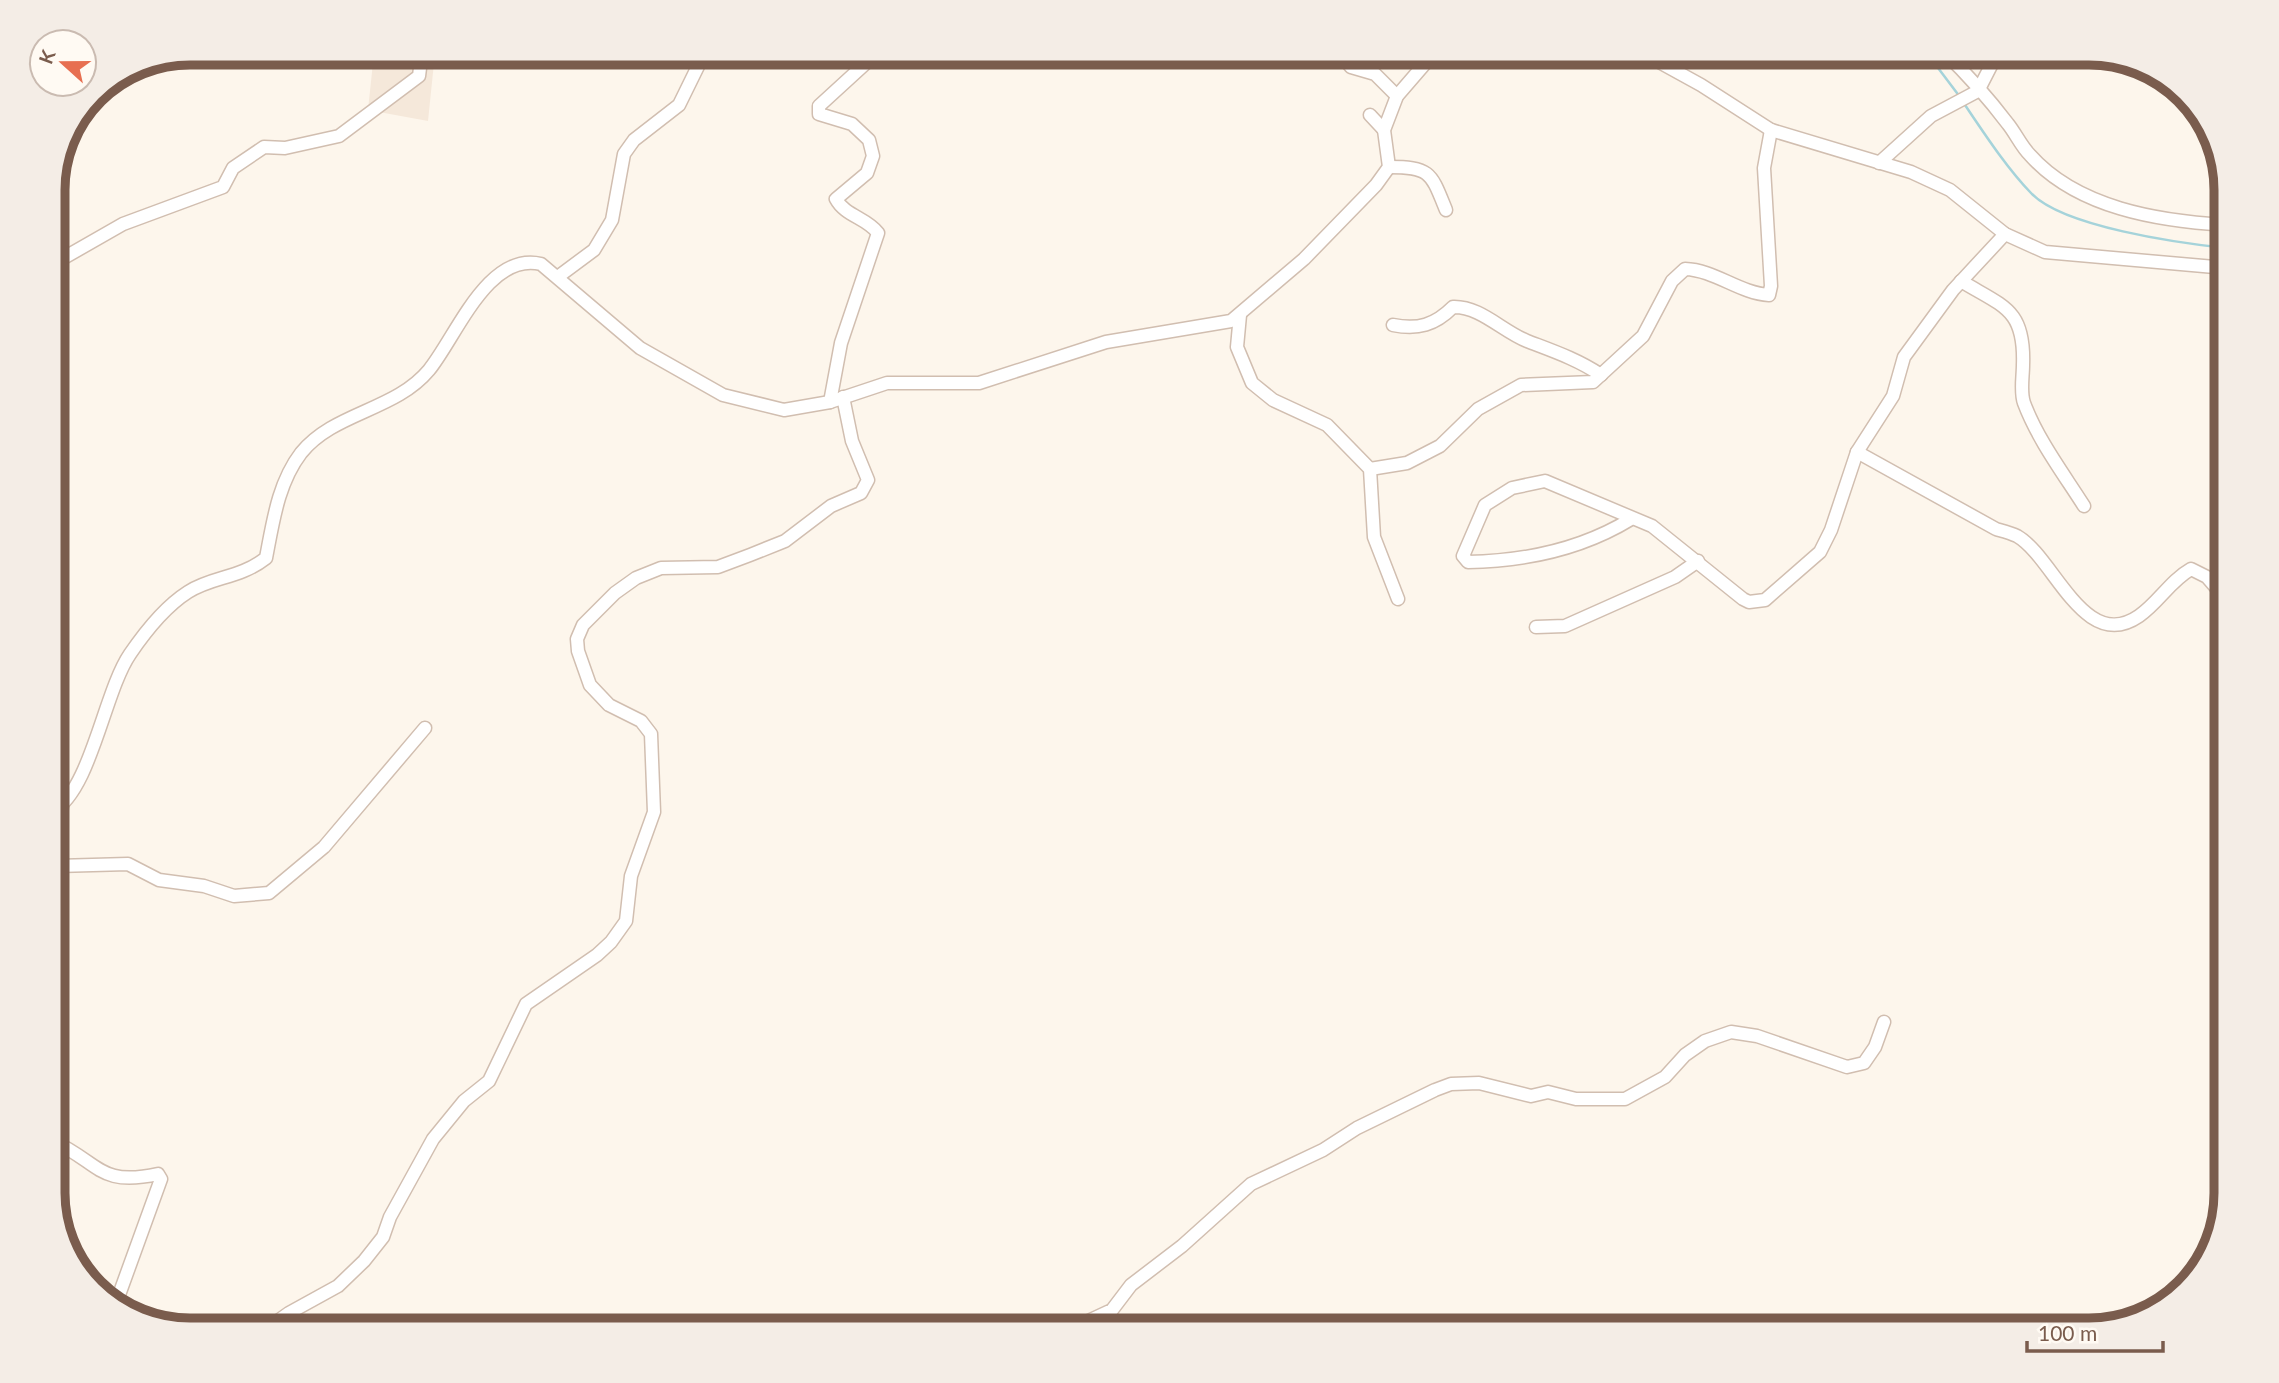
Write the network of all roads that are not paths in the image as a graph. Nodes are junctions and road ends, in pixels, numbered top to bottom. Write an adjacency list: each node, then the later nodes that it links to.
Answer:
1 (420, 65): 19 (street)
2 (699, 65): 21 (street)
3 (864, 65): 27 (street)
4 (1349, 65): 10 (street)
5 (1424, 65): 10 (street)
6 (1665, 65): 13 (street)
7 (1956, 65): 9 (street)
8 (1992, 65): 9 (street)
9 (1979, 91): 14 (street); 17 (street)
10 (1397, 96): 12 (street)
11 (1370, 115): 12 (street)
12 (1384, 130): 15 (street)
13 (1771, 130): 14 (street); 25 (street)
14 (1879, 163): 18 (street)
15 (1390, 167): 16 (street); 23 (street)
16 (1446, 209)
17 (2214, 224)
18 (2005, 234): 20 (street); 22 (street)
19 (65, 257)
20 (2214, 267)
21 (559, 276): 27 (street); 37 (street)
22 (1961, 281): 28 (street); 30 (street)
23 (1240, 315): 26 (street); 29 (street)
24 (1393, 325): 25 (street)
25 (1601, 375): 29 (street)
26 (843, 397): 27 (street); 42 (street)
27 (830, 402)
28 (1857, 452): 32 (street); 33 (street)
29 (1370, 469): 34 (street)
30 (2084, 506)
31 (1631, 519): 31 (street); 32 (street)
32 (1698, 561): 35 (street)
33 (2214, 585)
34 (1398, 599)
35 (1536, 628)
36 (425, 728): 38 (street)
37 (65, 796)
38 (65, 866)
39 (1884, 1021): 43 (street)
40 (65, 1147): 41 (street)
41 (119, 1295)
42 (282, 1318)
43 (1096, 1318)

